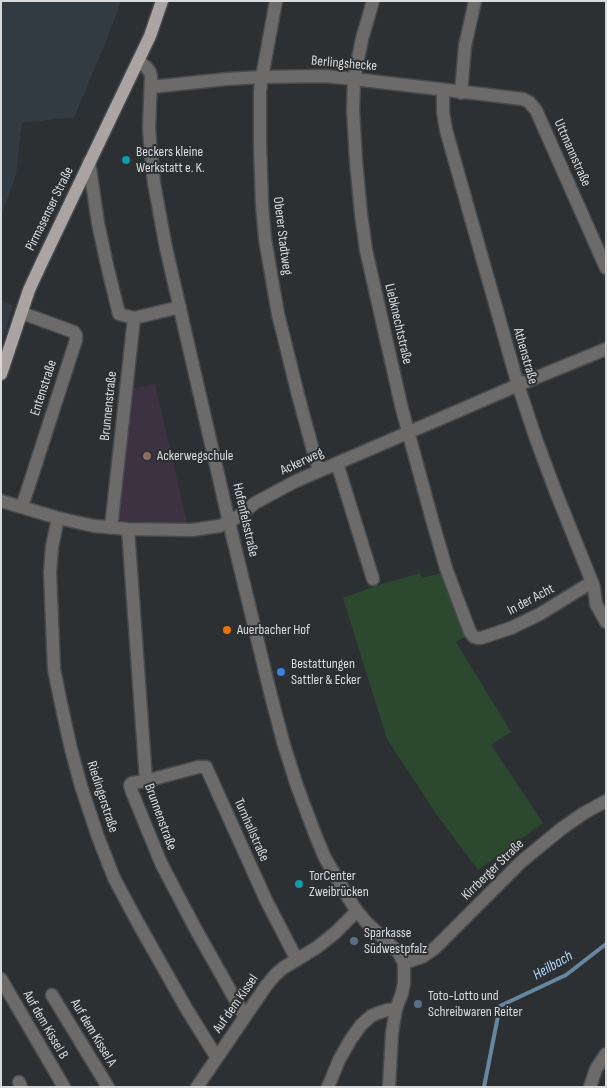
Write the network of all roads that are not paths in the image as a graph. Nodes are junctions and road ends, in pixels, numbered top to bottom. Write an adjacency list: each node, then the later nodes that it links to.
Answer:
1 (162, 1): 5 (main road)
2 (276, 1): 6 (street, Oberer Stadtweg)
3 (373, 1): 7 (street, Liebknechtstraße)
4 (475, 1): 10 (street)
5 (138, 62): 8 (street, Hofenfelsstraße); 12 (main road, Pirmasenser Straße)
6 (262, 77): 7 (street, Berlingshecke); 8 (street, Berlingshecke); 22 (street, Oberer Stadtweg)
7 (354, 79): 9 (street, Berlingshecke); 20 (street, Liebknechtstraße)
8 (151, 87): 14 (street, Hofenfelsstraße)
9 (443, 90): 10 (street, Berlingshecke); 19 (street, Athenstraße)
10 (461, 92): 11 (street, Berlingshecke)
11 (533, 105): 13 (street, Uttmannstraße)
12 (89, 162): 15 (main road, Pirmasenser Straße); 16 (street)
13 (606, 268)
14 (180, 307): 16 (street); 26 (street, Hofenfelsstraße)
15 (22, 313): 18 (main road, Pirmasenser Straße); 24 (street, Entenstraße)
16 (134, 318): 27 (street, Brunnenstraße)
17 (606, 349): 19 (street, Ackerweg)
18 (1, 374)
19 (518, 385): 20 (street, Ackerweg); 30 (street, Athenstraße)
20 (408, 432): 21 (street, Ackerweg); 33 (street, Liebknechtstraße)
21 (337, 463): 22 (street, Ackerweg); 29 (street)
22 (319, 470): 26 (street, Ackerweg)
23 (1, 502): 24 (street, Ackerweg)
24 (22, 507): 25 (street, Ackerweg)
25 (58, 518): 27 (street, Ackerweg); 44 (street, Riedingerstraße)
26 (229, 522): 28 (street, Ackerweg); 36 (street, Hofenfelsstraße)
27 (111, 528): 28 (street, Ackerweg)
28 (128, 529): 34 (street, Brunnenstraße)
29 (373, 578)
30 (592, 582): 31 (street, Athenstraße); 33 (street, In der Acht)
31 (601, 600): 32 (street, Athenstraße)
32 (606, 622)
33 (482, 638)
34 (146, 781): 37 (street, Turnhallstraße); 42 (street, Brunnenstraße)
35 (606, 801): 38 (street, Kirrberger Straße)
36 (357, 911): 37 (street, Auf dem Kissel); 38 (street, Hofenfelsstraße)
37 (297, 960): 42 (street, Auf dem Kissel)
38 (404, 963): 41 (street)
39 (1, 979): 45 (street, Auf dem Kissel B)
40 (52, 995): 46 (street, Auf dem Kissel A)
41 (396, 1009): 48 (street); 49 (street)
42 (245, 1017): 44 (street, Auf dem Kissel)
43 (606, 1054): 50 (street)
44 (217, 1058): 47 (street, Auf dem Kissel)
45 (64, 1087)
46 (108, 1087)
47 (197, 1087)
48 (328, 1087)
49 (389, 1087)
50 (590, 1087)

